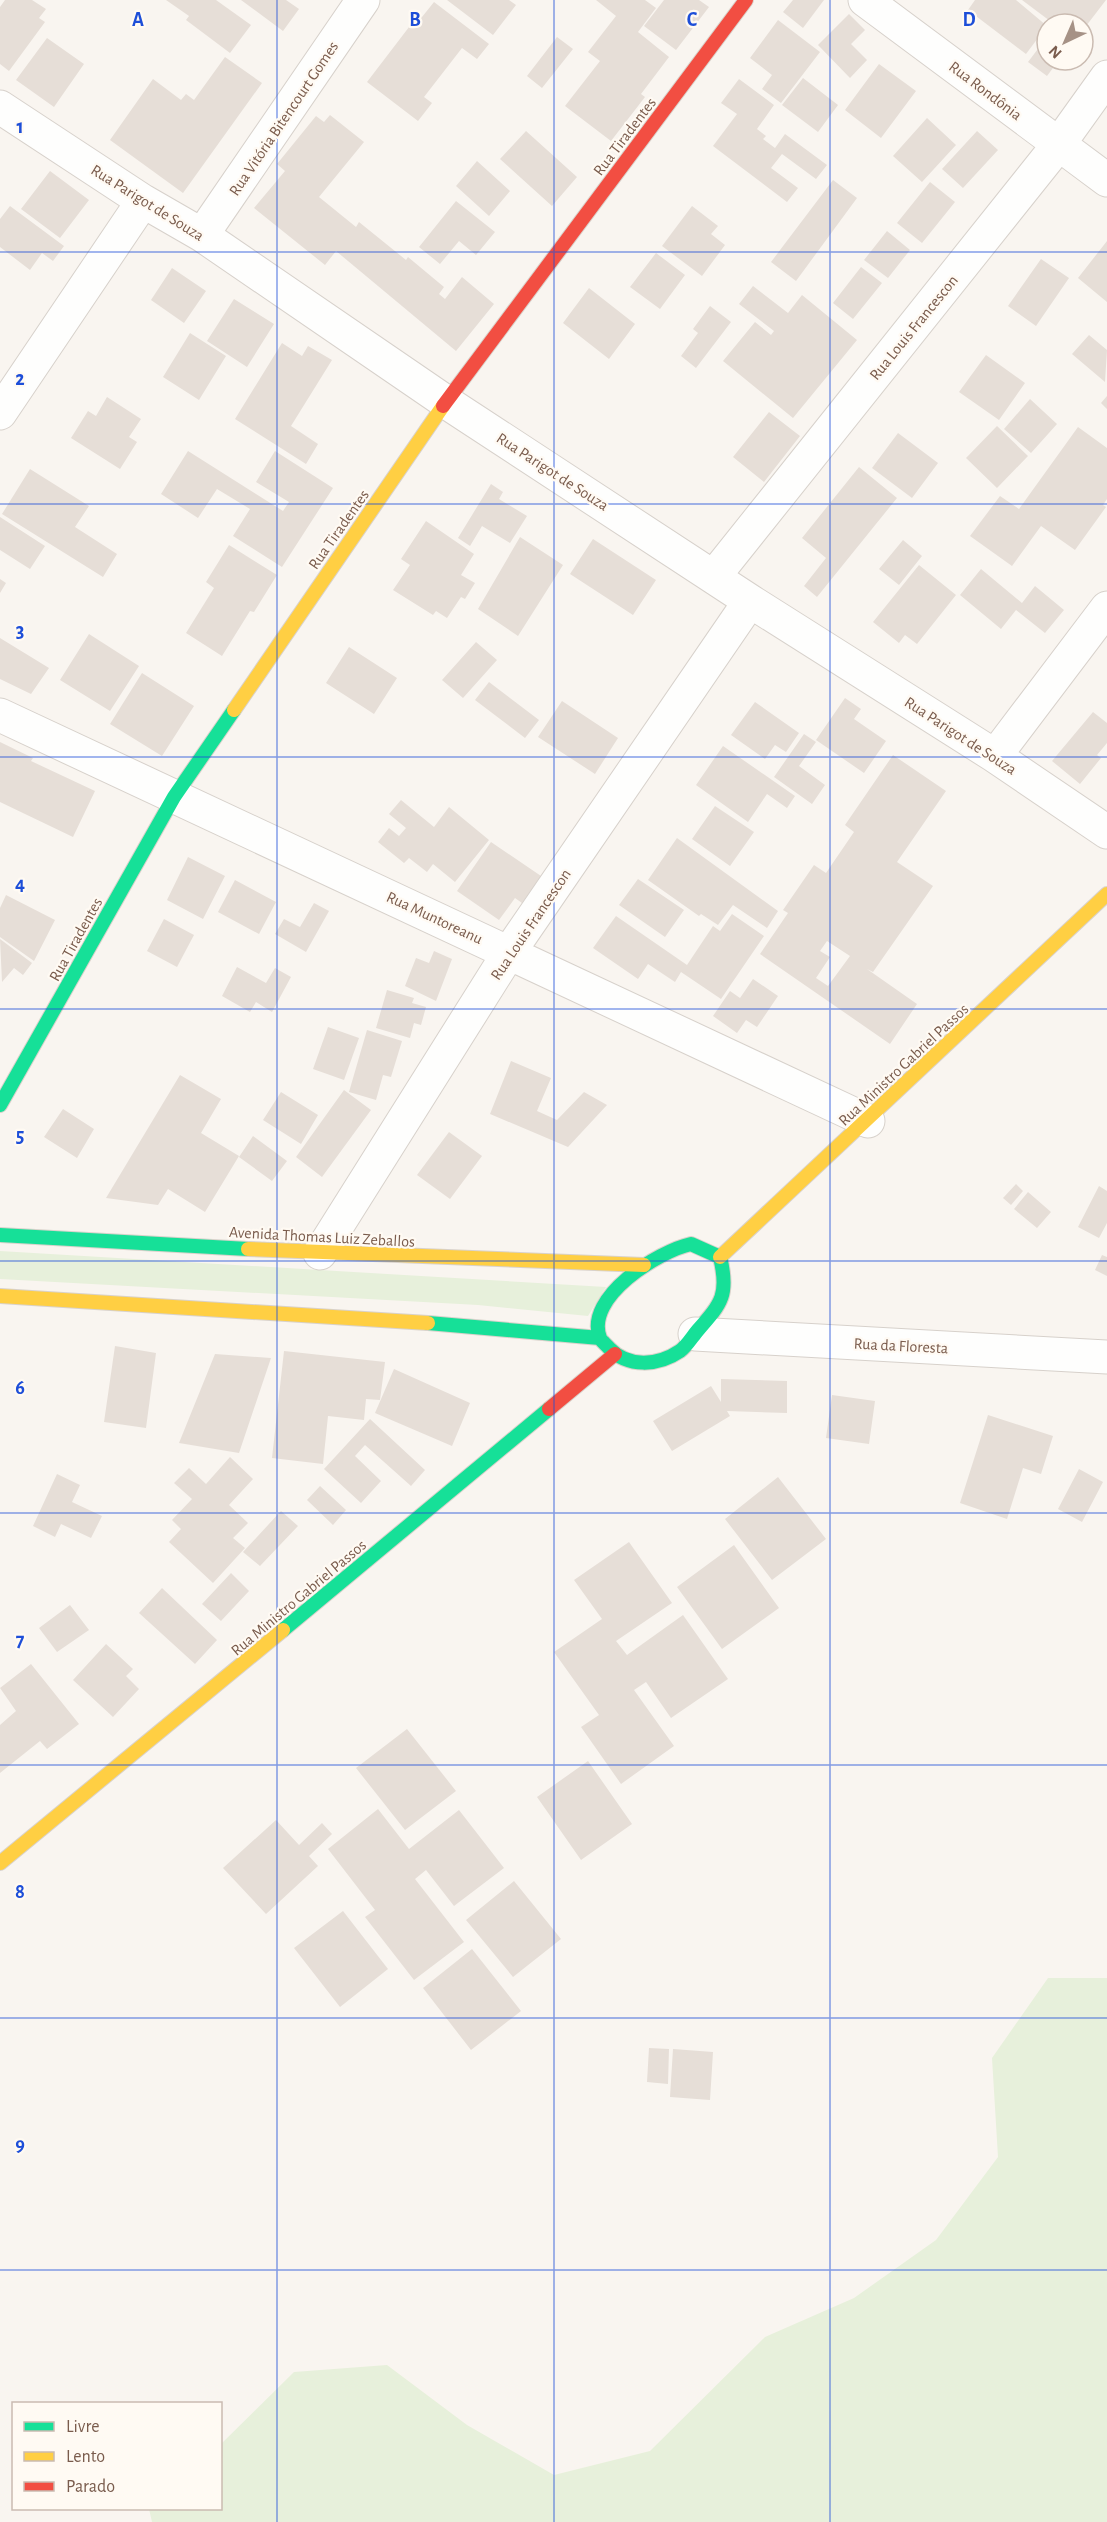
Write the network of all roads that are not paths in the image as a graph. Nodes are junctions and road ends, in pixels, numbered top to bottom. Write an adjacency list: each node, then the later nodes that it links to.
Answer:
1 (363, 0): 9 (street, Rua Vitória Bitencourt Gomes)
2 (746, 0): 10 (main road, Rua Tiradentes)
3 (865, 0): 6 (street, Rua Rondônia)
4 (1107, 77): 6 (street, Rua Louis Francescon)
5 (0, 107): 8 (street, Rua Parigot de Souza)
6 (1059, 144): 7 (street, Rua Rondônia); 12 (street, Rua Louis Francescon)
7 (1107, 180)
8 (143, 201): 9 (street, Rua Parigot de Souza); 11 (street)
9 (202, 235): 10 (street, Rua Parigot de Souza)
10 (446, 402): 12 (street, Rua Parigot de Souza); 17 (main road, Rua Tiradentes)
11 (0, 413)
12 (715, 575): 13 (street, Rua Parigot de Souza)
13 (750, 601): 16 (street, Rua Parigot de Souza); 20 (street, Rua Louis Francescon)
14 (1107, 608): 16 (street)
15 (0, 715): 17 (street, Rua Muntoreanu)
16 (995, 756): 18 (street, Rua Parigot de Souza)
17 (174, 797): 20 (street, Rua Muntoreanu); 21 (main road, Rua Tiradentes)
18 (1107, 832)
19 (1107, 894): 22 (main road, Rua Ministro Gabriel Passos)
20 (510, 951): 22 (street, Rua Muntoreanu); 24 (street, Rua Louis Francescon)
21 (0, 1105)
22 (868, 1121): 25 (main road, Rua Ministro Gabriel Passos)
23 (0, 1234): 24 (main road, Avenida Thomas Luiz Zeballos)
24 (320, 1253): 26 (main road, Avenida Thomas Luiz Zeballos)
25 (720, 1257): 26 (main road); 28 (main road)
26 (644, 1265): 29 (main road)
27 (0, 1296): 29 (main road)
28 (695, 1334): 30 (main road); 31 (street, Rua da Floresta)
29 (600, 1338): 30 (main road)
30 (615, 1354): 32 (main road, Rua Ministro Gabriel Passos)
31 (1107, 1357)
32 (0, 1863)

